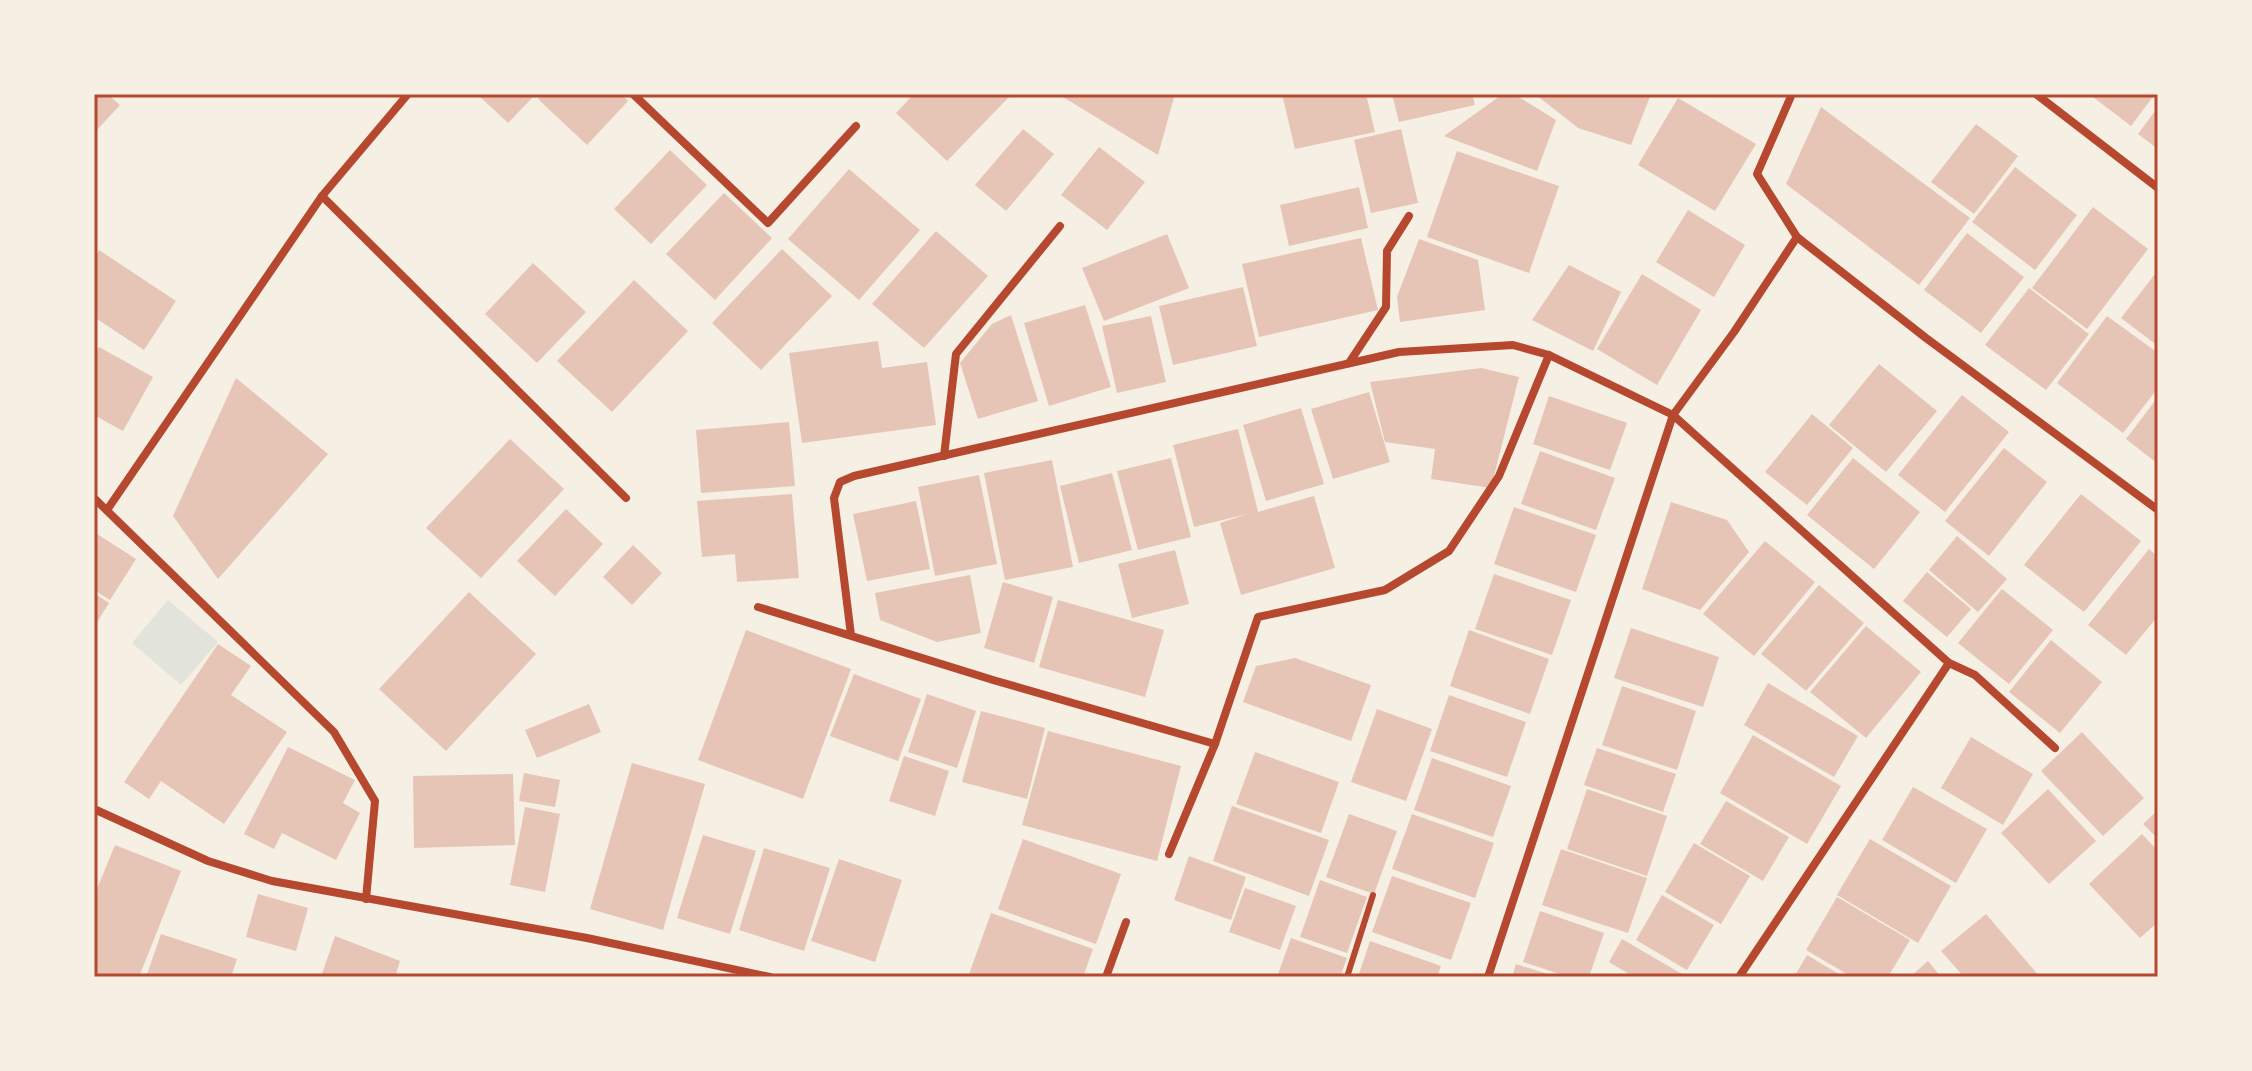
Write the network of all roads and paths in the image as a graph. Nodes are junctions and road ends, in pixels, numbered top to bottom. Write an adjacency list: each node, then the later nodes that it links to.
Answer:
1 (408, 94): 7 (street)
2 (633, 94): 5 (street)
3 (1792, 94): 10 (street)
4 (2036, 94): 6 (street)
5 (856, 126)
6 (2158, 188)
7 (322, 196): 16 (street); 17 (street)
8 (1409, 216): 12 (street)
9 (1060, 226): 14 (street)
10 (1797, 237): 13 (street); 18 (street)
11 (1549, 355): 12 (street); 13 (street); 22 (street)
12 (1348, 363): 14 (street)
13 (1673, 415): 21 (street); 32 (street)
14 (944, 456): 20 (street)
15 (94, 498): 17 (street)
16 (626, 498)
17 (107, 510): 27 (street)
18 (2158, 510)
19 (758, 607): 20 (street)
20 (851, 635): 22 (street)
21 (1949, 663): 23 (street); 33 (street)
22 (1215, 744): 25 (street)
23 (2055, 748)
24 (94, 809): 27 (street)
25 (1169, 854)
26 (1373, 895): 31 (lane)
27 (366, 899): 29 (street)
28 (1126, 922): 30 (street)
29 (770, 977)
30 (1106, 977)
31 (1347, 977)
32 (1488, 977)
33 (1739, 977)

